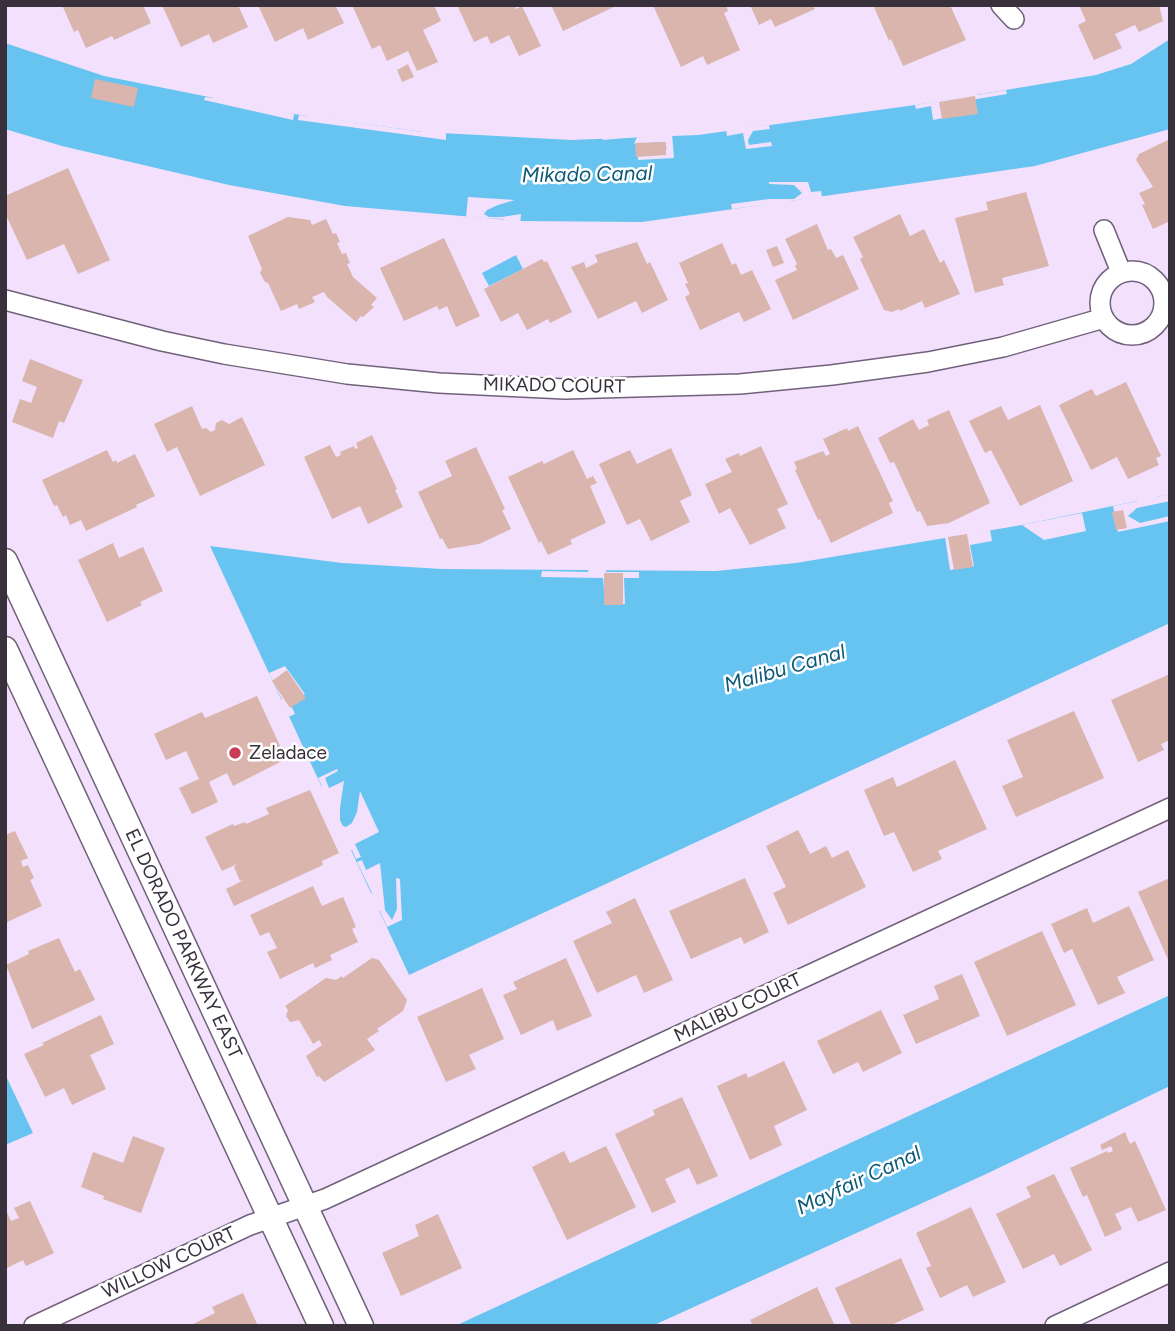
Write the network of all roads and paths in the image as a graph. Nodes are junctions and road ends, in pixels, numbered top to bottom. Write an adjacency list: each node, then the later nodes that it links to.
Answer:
1 (1104, 230): 2 (street)
2 (1121, 272): 4 (street); 4 (street)
3 (5, 300): 4 (street, MIKADO COURT)
4 (1104, 318)
5 (5, 561): 8 (street, EL DORADO PARKWAY EAST)
6 (5, 649): 9 (street, EL DORADO PARKWAY EAST)
7 (1170, 808): 8 (street, MALIBU COURT)
8 (305, 1206): 9 (street, WILLOW COURT); 13 (street, EL DORADO PARKWAY EAST)
9 (270, 1218): 11 (street, WILLOW COURT); 12 (street, EL DORADO PARKWAY EAST)
10 (1170, 1272): 14 (street)
11 (34, 1326)
12 (321, 1326)
13 (361, 1326)
14 (1055, 1326)

